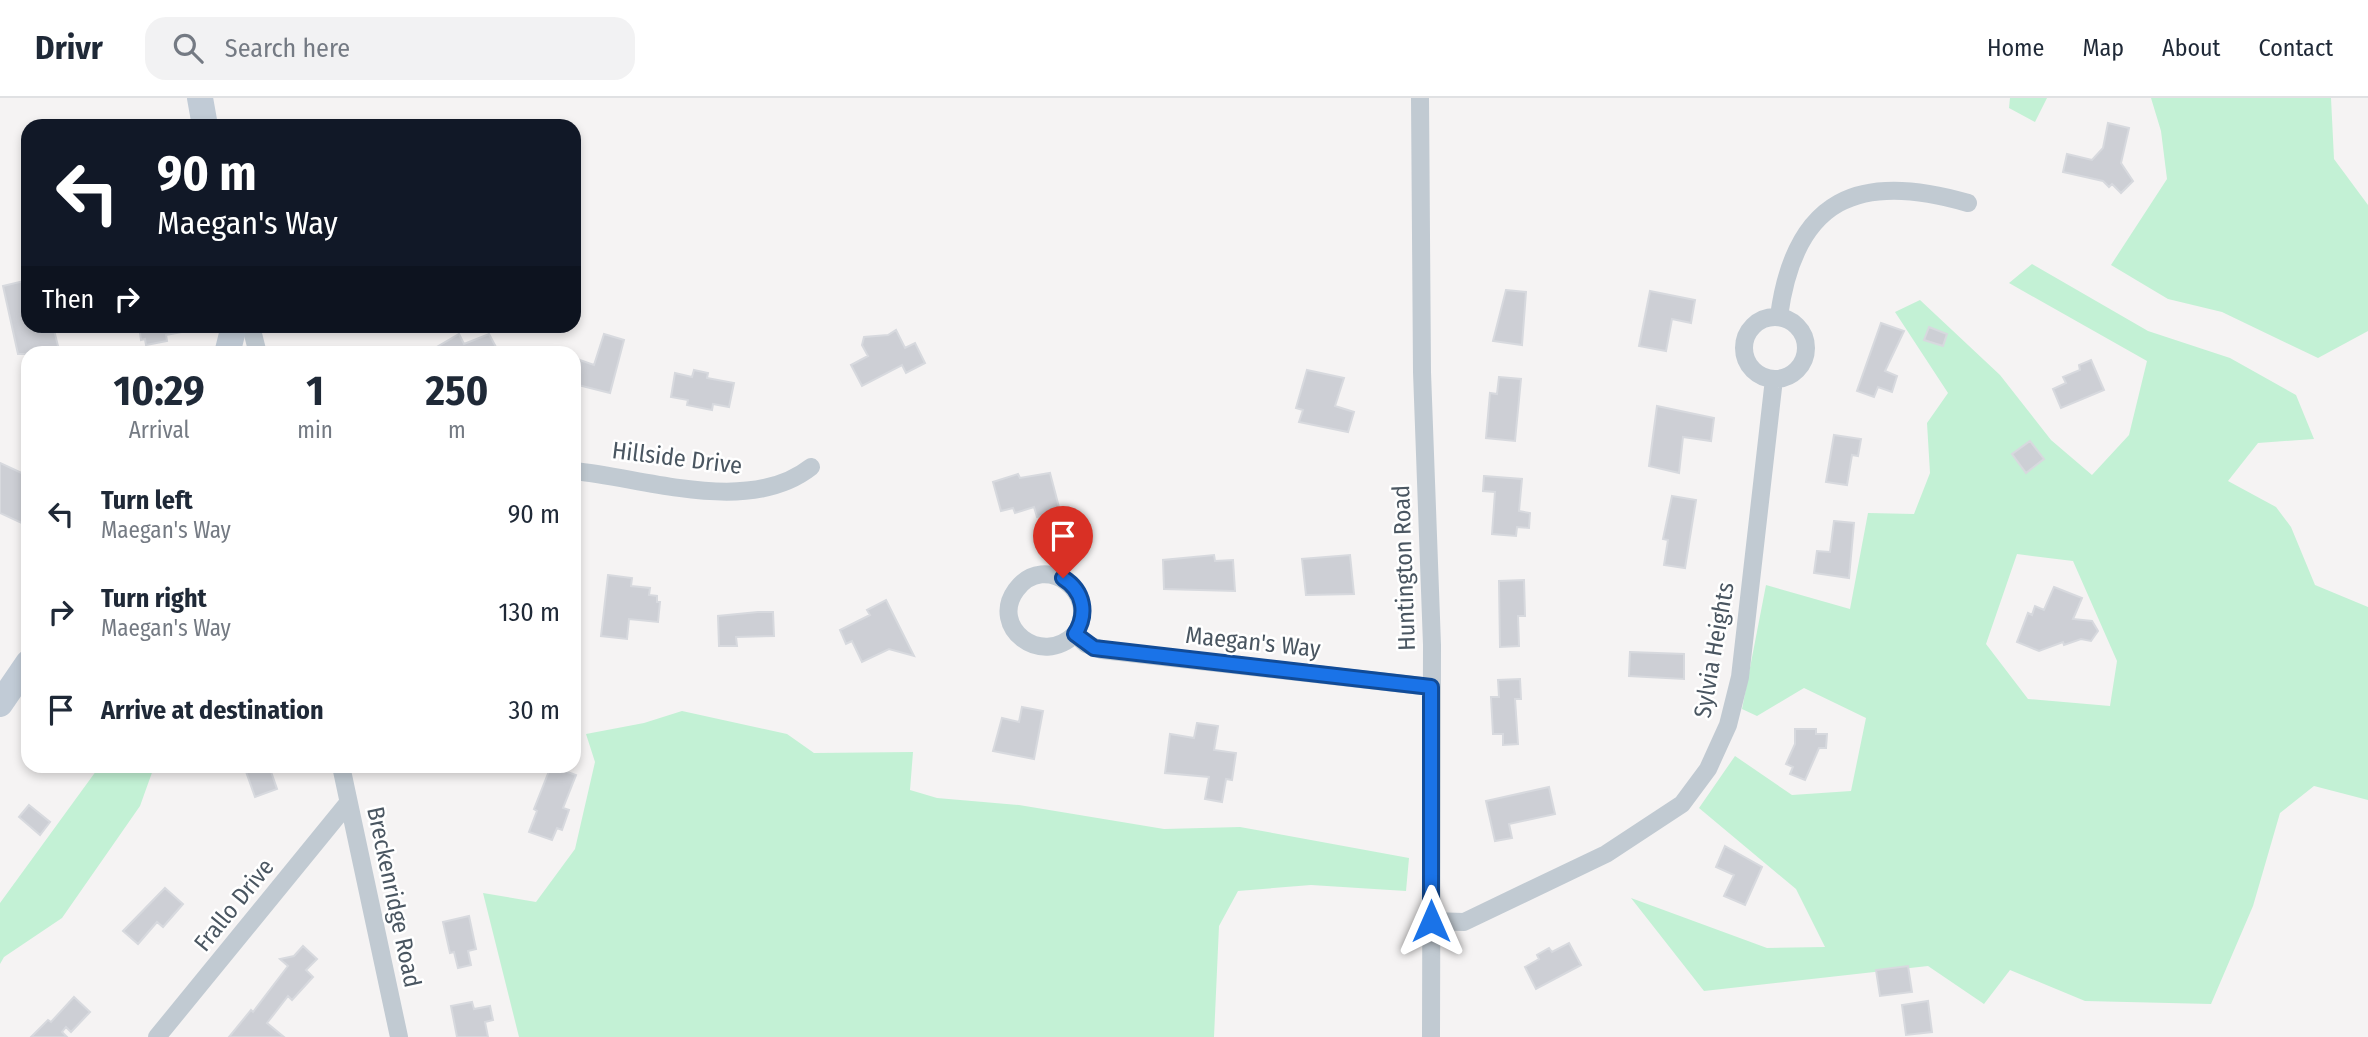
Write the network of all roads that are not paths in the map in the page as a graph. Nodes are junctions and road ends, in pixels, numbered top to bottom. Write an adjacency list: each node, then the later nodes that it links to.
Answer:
1 (200, 98): 3 (main road)
2 (1420, 98): 11 (street, Huntington Road)
3 (204, 119)
4 (1968, 203): 5 (street)
5 (1779, 316): 6 (street); 6 (street)
6 (1774, 379): 15 (street, Sylvia Heights)
7 (811, 467): 8 (street, Hillside Drive)
8 (581, 472)
9 (1075, 634): 9 (street); 11 (street, Maegan's Way)
10 (21, 673): 12 (main road)
11 (1431, 687): 15 (street, Huntington Road)
12 (0, 704)
13 (342, 773): 14 (street, Breckenridge Road)
14 (348, 803): 16 (street, Frallo Drive); 17 (street, Breckenridge Road)
15 (1431, 921): 18 (street, Huntington Road)
16 (157, 1037)
17 (399, 1037)
18 (1431, 1037)

